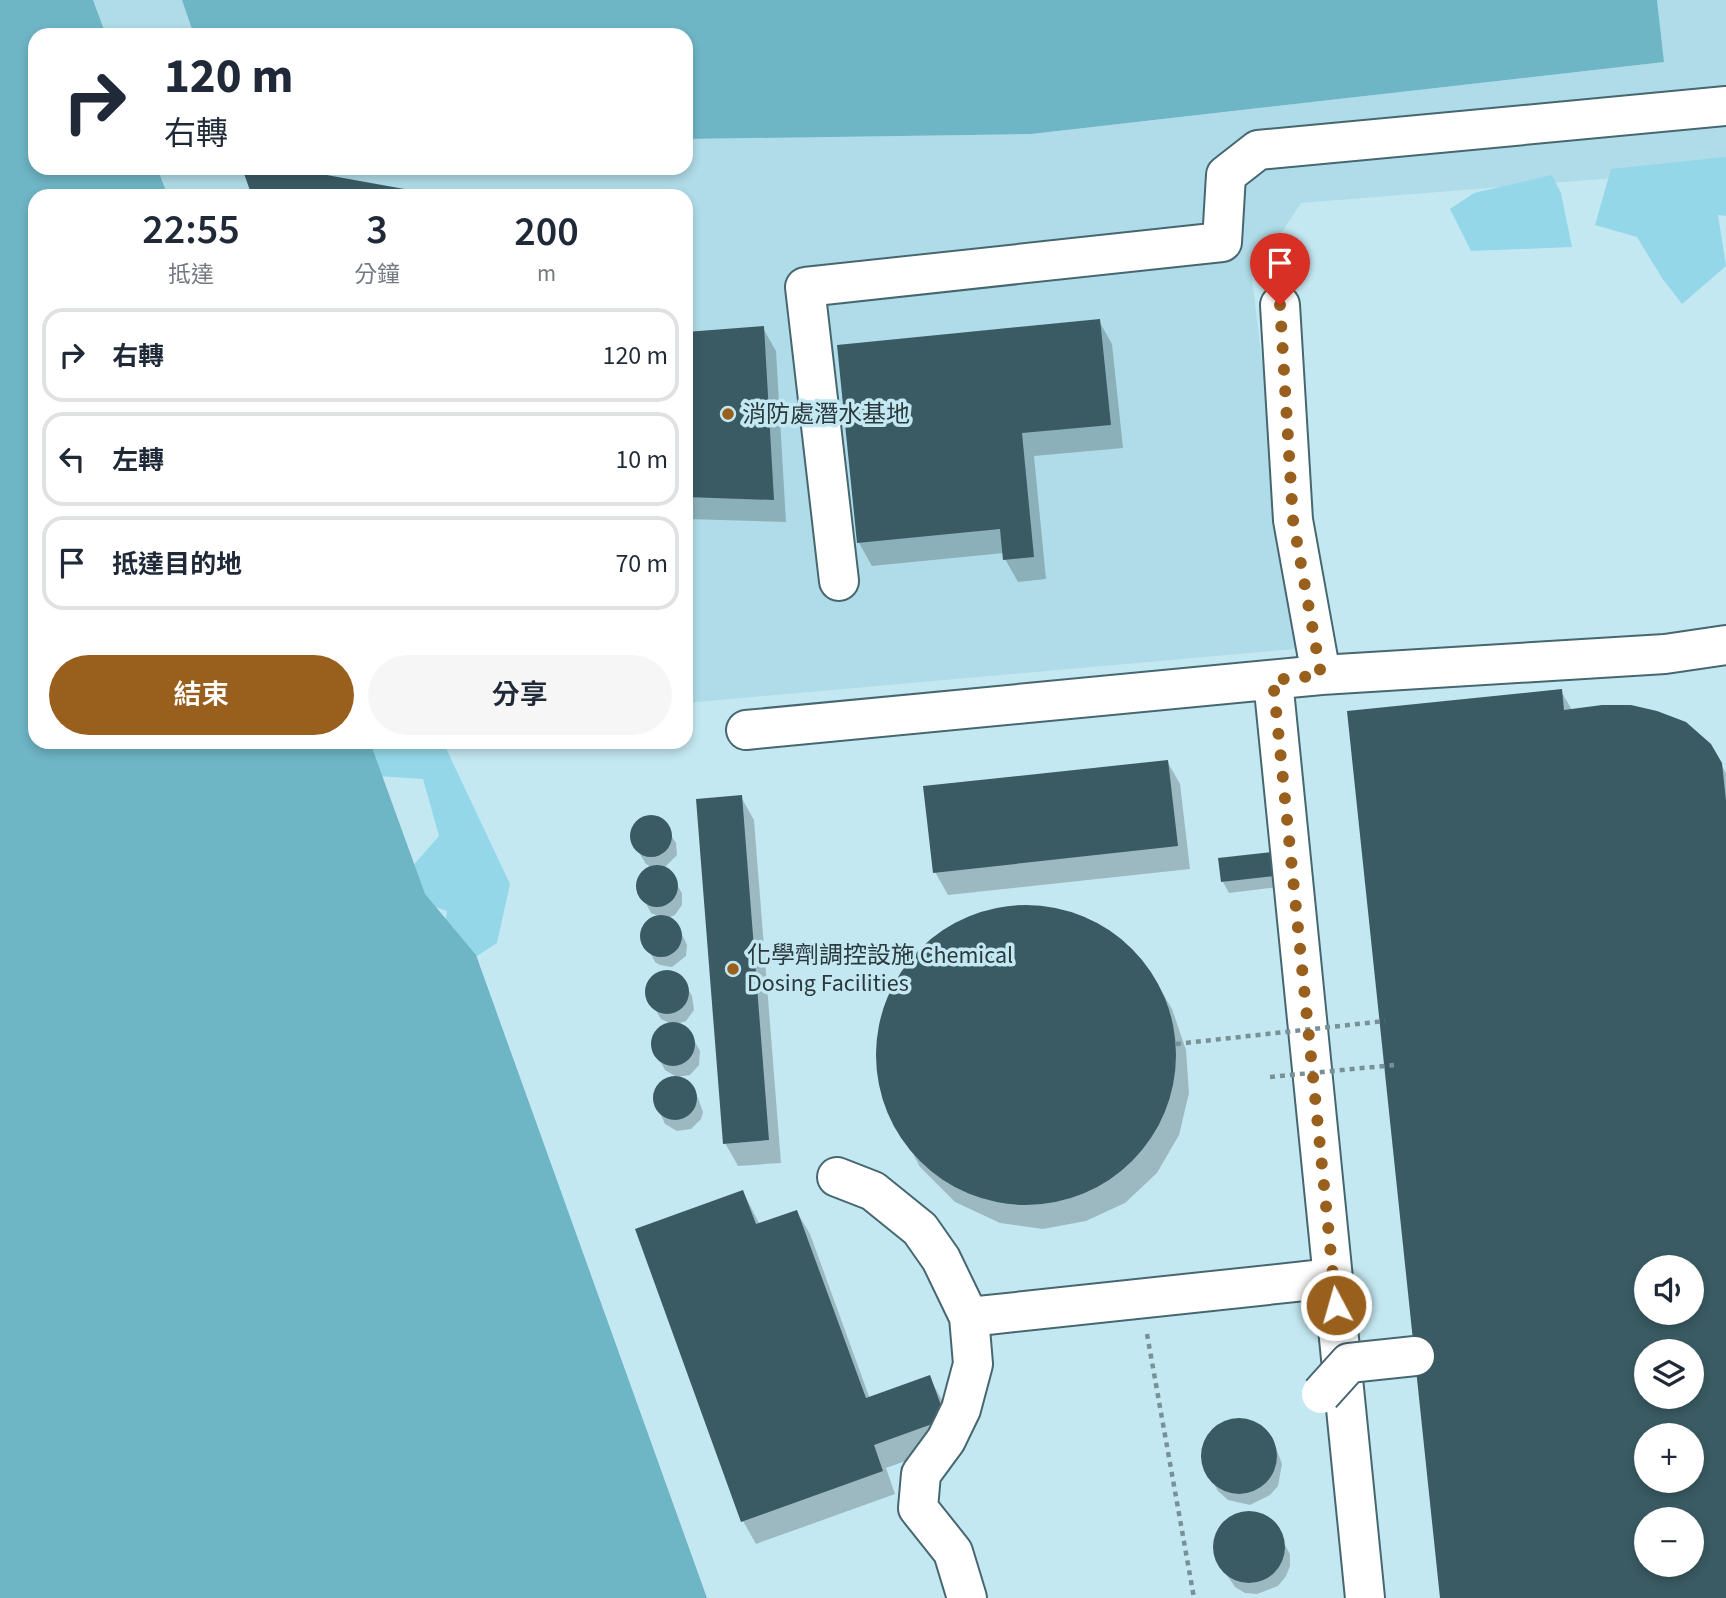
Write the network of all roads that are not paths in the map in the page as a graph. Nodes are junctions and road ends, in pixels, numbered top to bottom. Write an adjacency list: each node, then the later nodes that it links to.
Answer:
1 (1726, 106): 3 (lane)
2 (1280, 305): 5 (lane)
3 (839, 581)
4 (1726, 645): 5 (lane)
5 (1321, 675): 6 (lane)
6 (1273, 680): 7 (lane); 9 (lane)
7 (746, 730)
8 (838, 1177): 10 (lane)
9 (1333, 1278): 10 (lane); 14 (lane)
10 (969, 1317): 12 (lane)
11 (1415, 1356): 13 (lane, bridge)
12 (967, 1598)
13 (1342, 1598)
14 (1365, 1598)

